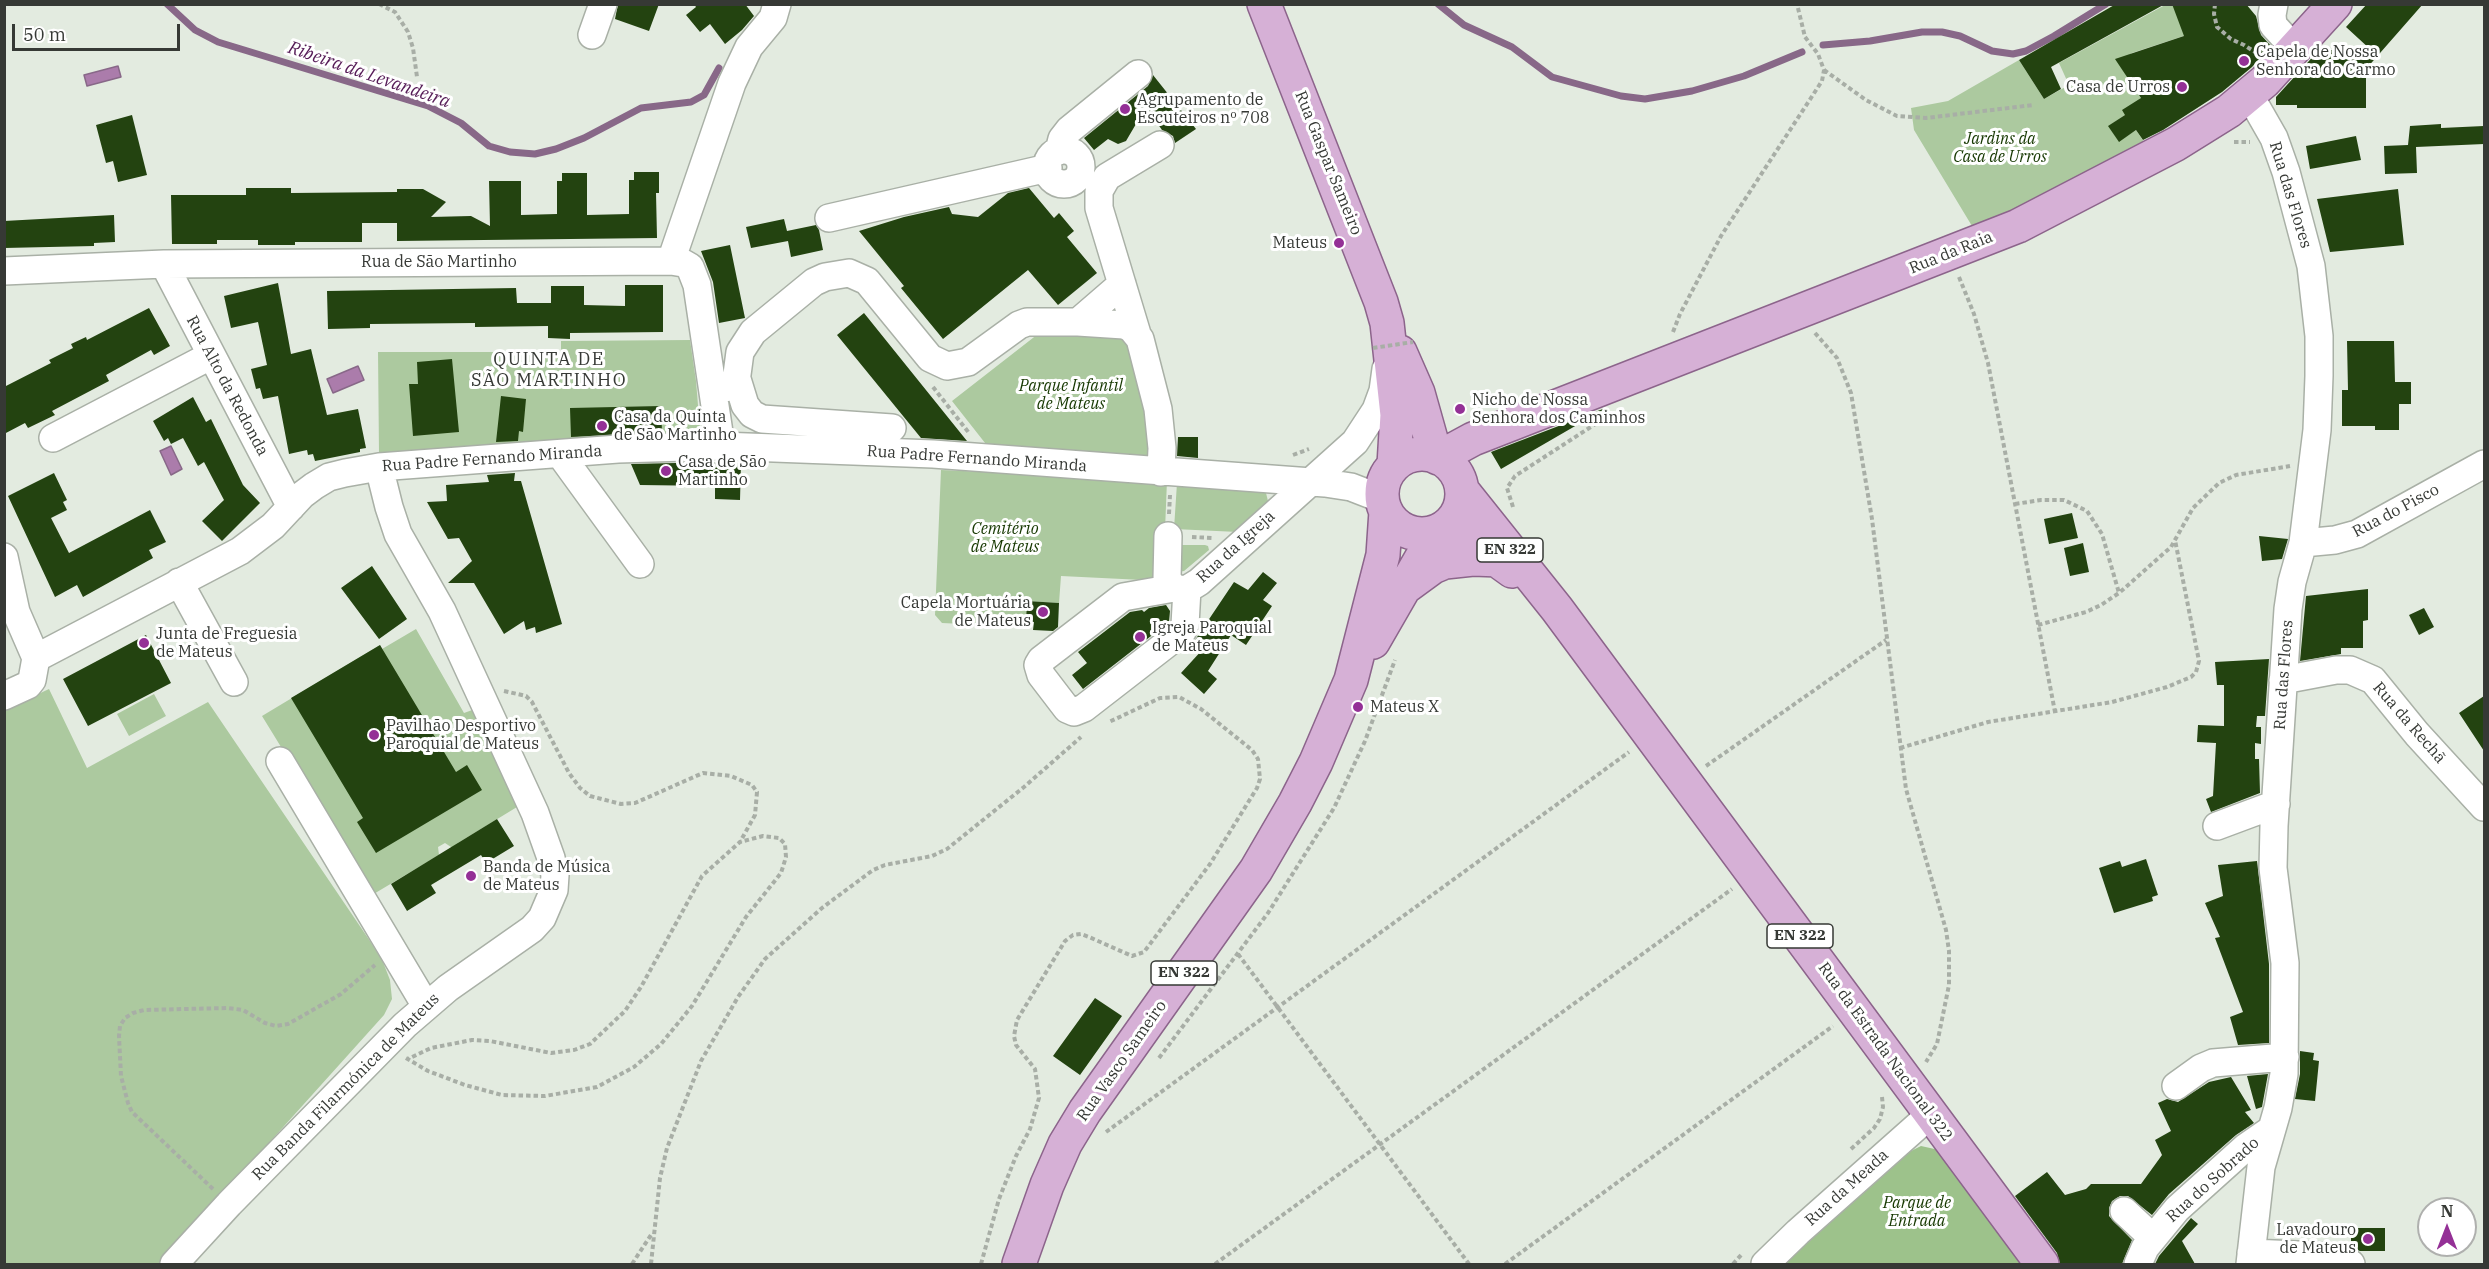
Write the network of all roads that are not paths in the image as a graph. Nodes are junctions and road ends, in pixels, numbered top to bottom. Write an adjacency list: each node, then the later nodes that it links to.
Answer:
1 (603, 4): 6 (street)
2 (777, 4): 14 (street)
3 (1264, 4): 20 (main road, Rua Gaspar Sameiro)
4 (2274, 4): 7 (street)
5 (2335, 4): 7 (main road, Rua da Raia)
6 (592, 35)
7 (2295, 49): 9 (main road, Rua da Raia)
8 (1138, 74): 11 (street)
9 (2262, 85): 24 (main road, Rua da Raia); 40 (street, Rua das Flores)
10 (1160, 145): 12 (street)
11 (1053, 159): 12 (street); 13 (street)
12 (1088, 184): 17 (street)
13 (829, 218)
14 (672, 261): 15 (street, Rua de São Martinho); 22 (street)
15 (164, 264): 16 (street, Rua de São Martinho); 21 (street, Rua Alto da Redonda)
16 (4, 271)
17 (1122, 284): 18 (street); 19 (street)
18 (1078, 322): 19 (street); 22 (street)
19 (1137, 334): 33 (street)
20 (1380, 336): 23 (main road); 34 (street, Rua da Igreja); 36 (main road)
21 (210, 356): 27 (street); 37 (street, Rua Alto da Redonda)
22 (725, 384): 25 (street); 28 (street)
23 (1418, 393): 26 (main road); 30 (main road)
24 (1520, 421): 26 (main road); 35 (main road)
25 (892, 428)
26 (1488, 434): 30 (main road)
27 (53, 438)
28 (721, 446): 29 (street, Rua Padre Fernando Miranda); 33 (street, Rua Padre Fernando Miranda)
29 (560, 454): 32 (street, Rua Padre Fernando Miranda); 43 (street)
30 (1437, 458): 35 (main road, EN 322); 36 (main road)
31 (2484, 464): 40 (street, Rua do Pisco)
32 (379, 467): 37 (street, Rua Padre Fernando Miranda); 57 (street, Rua Banda Filarmónica de Mateus)
33 (1166, 473): 34 (street, Rua Padre Fernando Miranda)
34 (1308, 482): 36 (street, Rua Padre Fernando Miranda); 46 (street, Rua da Igreja)
35 (1462, 486): 38 (main road, EN 322); 47 (main road, EN 322)
36 (1387, 487): 38 (main road); 49 (main road, EN 322)
37 (291, 507): 44 (street, Rua Padre Fernando Miranda)
38 (1442, 528): 42 (main road, EN 322); 45 (main road, EN 322)
39 (1168, 536): 46 (street, Rua da Igreja)
40 (2303, 543): 50 (street, Rua das Flores)
41 (4, 557): 48 (street)
42 (1500, 560): 45 (main road); 47 (main road, EN 322)
43 (640, 564)
44 (179, 582): 48 (street, Rua Padre Fernando Miranda); 51 (street)
45 (1404, 588): 49 (main road, EN 322)
46 (1181, 589): 46 (street)
47 (1557, 609): 60 (main road, Rua da Estrada Nacional 322 / EN 322)
48 (36, 658): 52 (street)
49 (1351, 680): 67 (main road, Rua Vasco Sameiro / EN 322)
50 (2283, 680): 54 (street, Rua das Flores); 55 (street, Rua da Rechã)
51 (234, 682)
52 (4, 696)
53 (280, 761): 57 (street)
54 (2276, 804): 56 (street); 58 (street, Rua das Flores)
55 (2484, 807)
56 (2217, 826)
57 (426, 1006): 66 (street, Rua Banda Filarmónica de Mateus)
58 (2285, 1057): 59 (street); 61 (street, Rua das Flores)
59 (2176, 1086)
60 (1931, 1114): 64 (street, Rua da Meada); 68 (main road, Rua da Estrada Nacional 322 / EN 322)
61 (2272, 1129): 63 (street, Rua do Sobrado); 65 (street, Rua das Flores)
62 (2124, 1211): 63 (street)
63 (2152, 1238): 69 (street, Rua do Sobrado)
64 (1757, 1256)
65 (2250, 1259): 70 (street)
66 (174, 1264)
67 (1019, 1264)
68 (2042, 1264)
69 (2138, 1264)
70 (2351, 1264)

